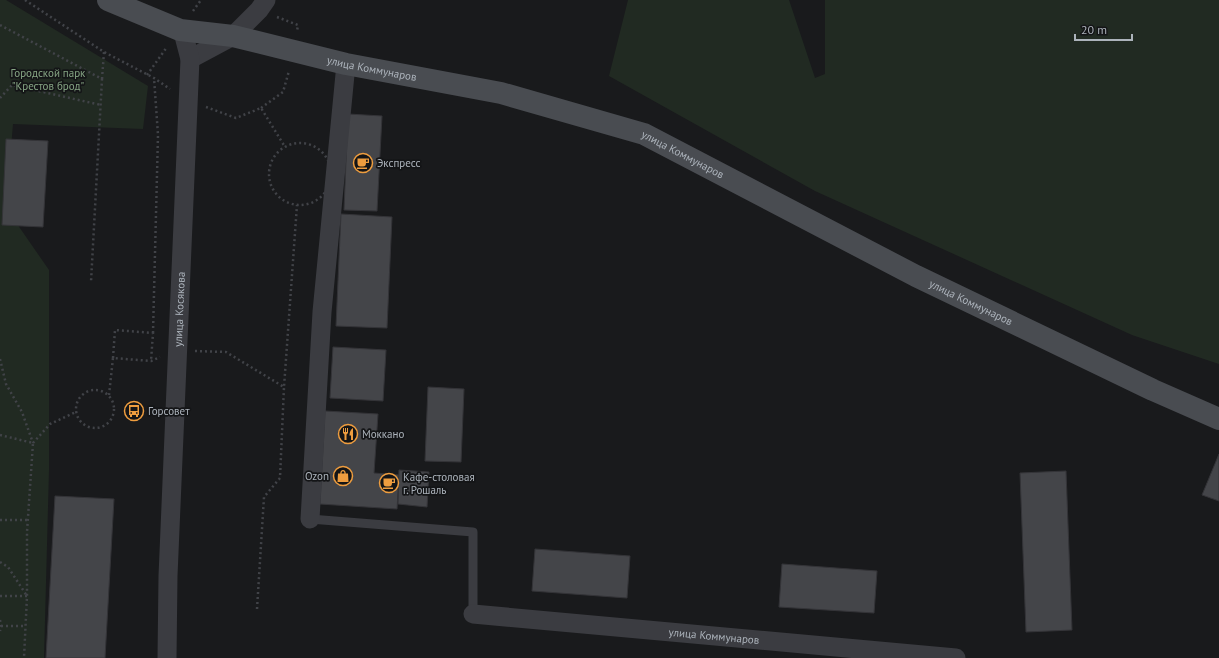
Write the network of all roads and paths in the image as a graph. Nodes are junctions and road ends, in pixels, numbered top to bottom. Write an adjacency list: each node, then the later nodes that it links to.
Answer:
1 (25, 0): 7 (path)
2 (108, 0): 5 (street, улица Коммунаров)
3 (266, 0): 6 (street)
4 (0, 25): 11 (path)
5 (180, 30): 6 (street, улица Коммунаров); 8 (street, улица Косякова)
6 (233, 36): 8 (street); 9 (street, улица Коммунаров)
7 (104, 52): 10 (path); 11 (path)
8 (190, 59): 13 (street, улица Косякова)
9 (346, 64): 26 (street, улица Коммунаров); 29 (street)
10 (154, 78): 13 (path); 18 (path)
11 (102, 80): 14 (path)
12 (0, 98): 14 (path)
13 (188, 101): 15 (path); 19 (street, улица Косякова)
14 (101, 105): 17 (path)
15 (285, 147): 16 (path); 16 (path)
16 (297, 205): 23 (path)
17 (91, 282)
18 (153, 334): 20 (path); 22 (path)
19 (178, 350): 22 (path); 23 (path); 42 (street, улица Косякова)
20 (113, 358): 22 (path); 24 (path)
21 (0, 359): 28 (path)
22 (151, 361)
23 (284, 387): 35 (path)
24 (109, 394): 25 (path); 25 (path)
25 (76, 412): 28 (path)
26 (1219, 420)
27 (0, 434): 28 (path)
28 (33, 443): 31 (path)
29 (310, 518): 36 (lane)
30 (0, 520): 31 (path)
31 (28, 520): 34 (path)
32 (0, 562): 34 (path)
33 (0, 596): 34 (path)
34 (27, 596): 39 (path)
35 (257, 609)
36 (473, 614): 43 (street, улица Коммунаров)
37 (0, 620): 38 (path)
38 (1, 626): 39 (path); 40 (path)
39 (26, 626): 41 (path)
40 (0, 631)
41 (24, 658)
42 (167, 658)
43 (956, 658)

